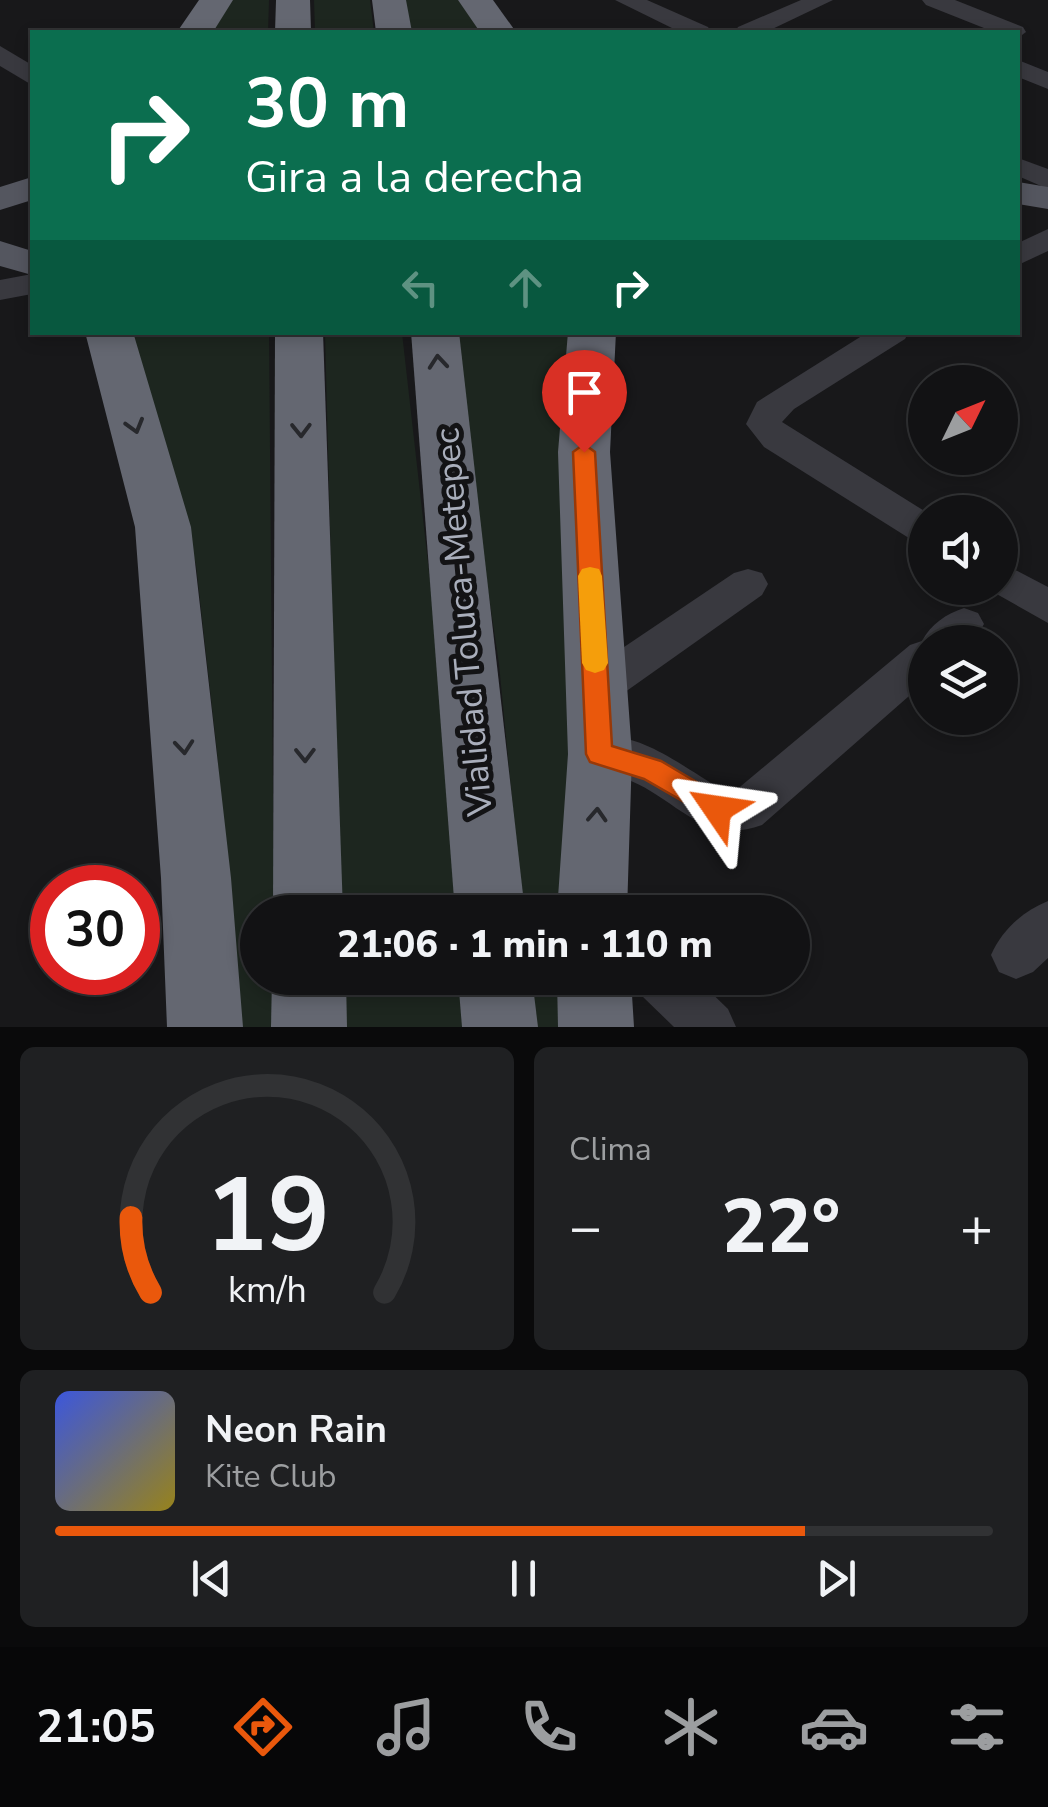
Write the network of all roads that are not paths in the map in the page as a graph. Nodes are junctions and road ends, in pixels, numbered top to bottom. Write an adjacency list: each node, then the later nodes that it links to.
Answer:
1 (216, 0): 8 (highway)
2 (293, 0): 9 (highway)
3 (389, 0): 10 (highway)
4 (474, 0): 11 (highway)
5 (627, 0): 12 (street)
6 (821, 0): 13 (street)
7 (934, 0): 14 (street)
8 (196, 30)
9 (294, 30)
10 (394, 30)
11 (496, 30)
12 (694, 30)
13 (753, 30)
14 (1009, 30)
15 (0, 54): 17 (street)
16 (1020, 69): 18 (street)
17 (30, 76)
18 (1048, 81)
19 (1020, 167): 20 (street)
20 (1048, 180)
21 (30, 189): 24 (main road)
22 (1020, 193): 23 (main road)
23 (1048, 198)
24 (0, 199)
25 (1020, 205): 27 (main road)
26 (30, 208): 28 (main road)
27 (1048, 209)
28 (0, 211)
29 (30, 231): 30 (main road)
30 (0, 234)
31 (1048, 238): 33 (street)
32 (0, 253): 34 (main road)
33 (1020, 255)
34 (30, 262)
35 (30, 284): 36 (street)
36 (0, 290)
37 (110, 335): 56 (highway, one-way to 56)
38 (300, 335): 49 (highway, one-way to 49)
39 (435, 335): 50 (highway, Vialidad Toluca-Metepec, one-way to 39)
40 (592, 335): 47 (highway)
41 (888, 335): 42 (street)
42 (908, 519)
43 (748, 584): 47 (street)
44 (1018, 588): 45 (street)
45 (1048, 607)
46 (908, 672): 48 (street)
47 (596, 689): 48 (highway)
48 (600, 754): 51 (highway, one-way to 48)
49 (308, 895)
50 (488, 895)
51 (594, 895)
52 (308, 995): 57 (highway)
53 (497, 995): 58 (highway)
54 (595, 995): 59 (highway)
55 (677, 995): 60 (street)
56 (205, 1027)
57 (309, 1027)
58 (500, 1027)
59 (596, 1027)
60 (710, 1027)

